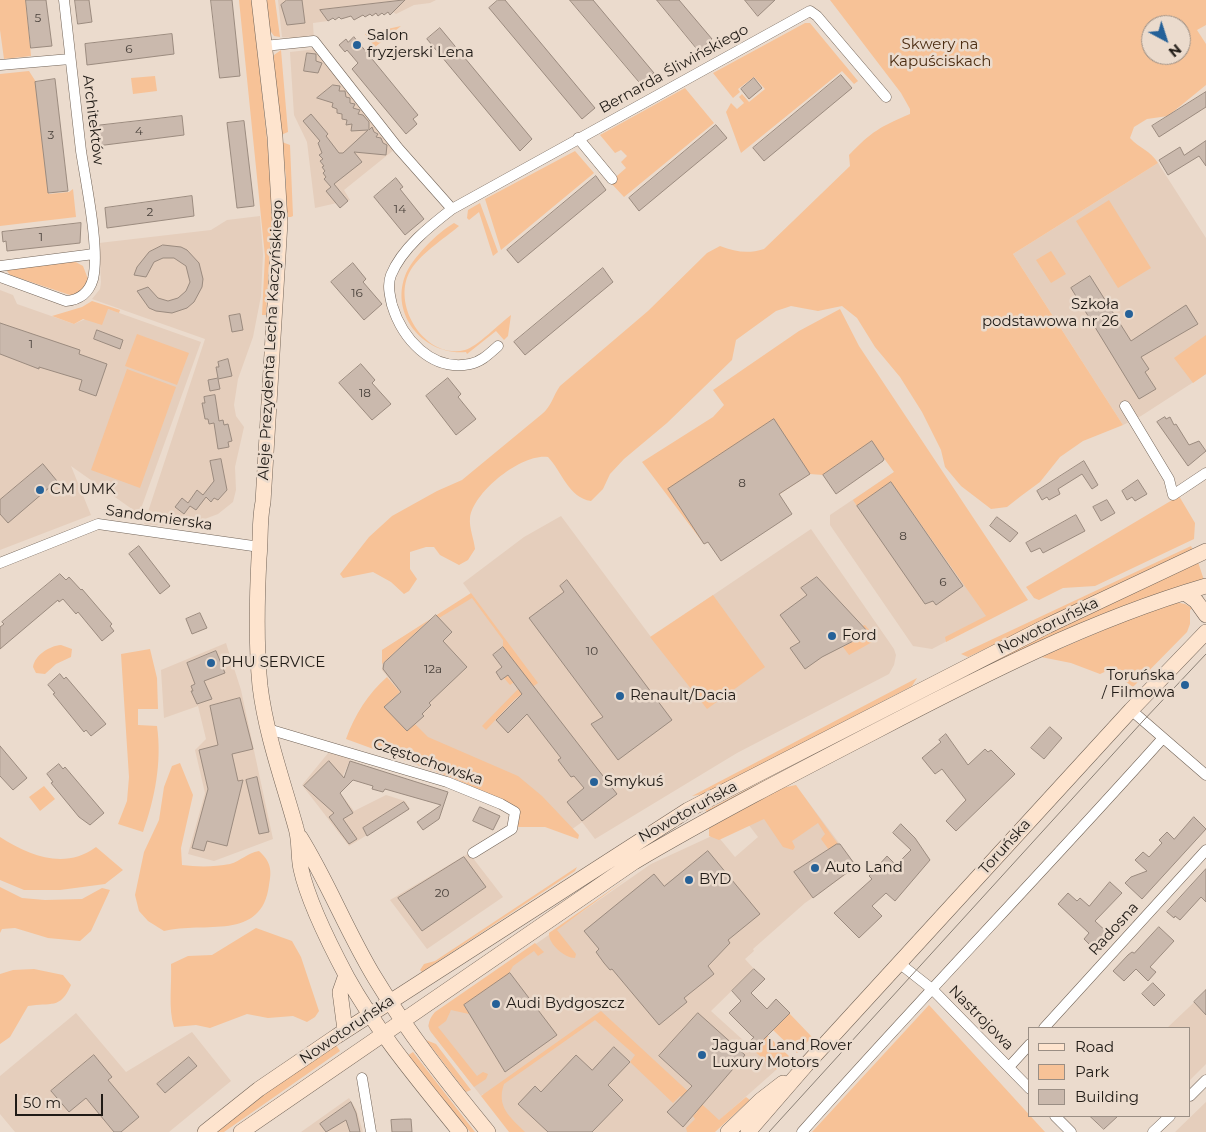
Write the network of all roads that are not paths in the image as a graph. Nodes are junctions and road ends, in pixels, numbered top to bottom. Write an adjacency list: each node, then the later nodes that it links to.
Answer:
1 (64, 0): 4 (street, Architektów)
2 (258, 0): 3 (main road, Aleje Prezydenta Lecha Kaczyńskiego)
3 (264, 46): 9 (street); 16 (main road, Aleje Prezydenta Lecha Kaczyńskiego)
4 (70, 59): 5 (street); 10 (street, Architektów)
5 (0, 66)
6 (886, 98): 7 (street, Bernarda Śliwińskiego)
7 (578, 138): 8 (street); 9 (street, Bernarda Śliwińskiego)
8 (612, 179)
9 (452, 209): 13 (street, Bernarda Śliwińskiego)
10 (93, 249): 11 (street); 12 (street, Architektów)
11 (0, 266)
12 (0, 277)
13 (498, 346)
14 (1124, 406): 15 (street)
15 (1206, 473)
16 (260, 544): 18 (street, Sandomierska); 24 (main road, Aleje Prezydenta Lecha Kaczyńskiego)
17 (1206, 551): 33 (main road, Nowotoruńska)
18 (0, 563)
19 (1206, 586): 20 (main road, Nowotoruńska)
20 (1186, 593): 21 (main road); 35 (main road, Nowotoruńska)
21 (1206, 615)
22 (1206, 632): 23 (main road, Toruńska)
23 (1131, 710): 25 (street); 30 (main road, Toruńska)
24 (268, 729): 27 (main road, Aleje Prezydenta Lecha Kaczyńskiego); 29 (street, Częstochowska)
25 (1163, 738): 26 (street); 32 (street)
26 (1206, 775)
27 (297, 831): 31 (main road, Aleje Prezydenta Lecha Kaczyńskiego); 33 (main road, Aleje Prezydenta Lecha Kaczyńskiego)
28 (1206, 850): 36 (street, Radosna)
29 (473, 853)
30 (899, 963): 32 (street, Nastrojowa); 40 (main road, Toruńska)
31 (346, 975): 34 (main road, Aleje Prezydenta Lecha Kaczyńskiego); 37 (main road)
32 (932, 989): 41 (street, Nastrojowa); 55 (street)
33 (390, 1001): 34 (main road, Nowotoruńska); 35 (main road, Aleje Prezydenta Lecha Kaczyńskiego)
34 (370, 1015): 37 (main road, Nowotoruńska); 38 (main road, Aleje Prezydenta Lecha Kaczyńskiego)
35 (403, 1021): 38 (main road, Nowotoruńska); 52 (main road, Aleje Prezydenta Lecha Kaczyńskiego)
36 (1045, 1027)
37 (346, 1030): 48 (main road, Nowotoruńska)
38 (384, 1035): 49 (main road, Nowotoruńska); 51 (main road, Aleje Prezydenta Lecha Kaczyńskiego)
39 (1028, 1046): 41 (street)
40 (806, 1065): 53 (main road, Toruńska); 54 (main road, Toruńska)
41 (1009, 1067): 44 (street, Nastrojowa)
42 (362, 1078): 50 (street)
43 (1206, 1080): 45 (street)
44 (1028, 1087)
45 (1191, 1095)
46 (1056, 1117): 56 (street)
47 (1169, 1117): 57 (street)
48 (205, 1132)
49 (241, 1132)
50 (371, 1132)
51 (460, 1132)
52 (488, 1132)
53 (728, 1132)
54 (748, 1132)
55 (802, 1132)
56 (1071, 1132)
57 (1153, 1132)

